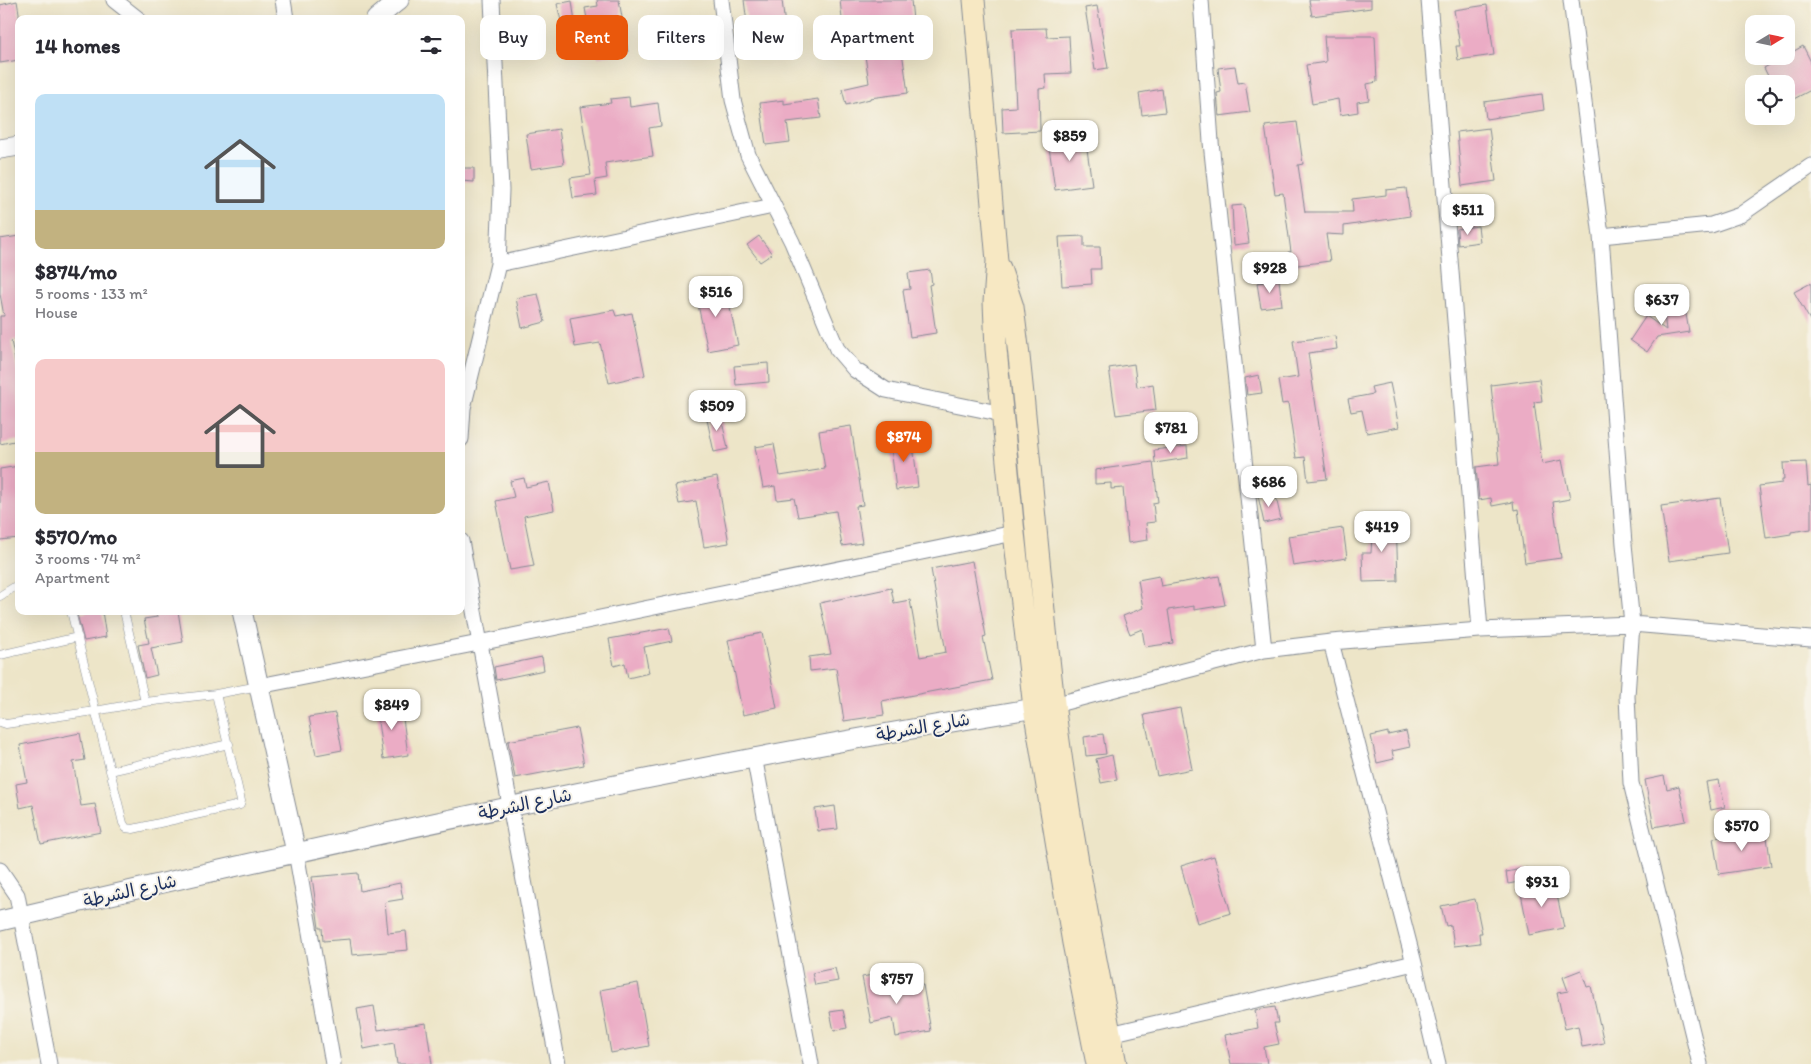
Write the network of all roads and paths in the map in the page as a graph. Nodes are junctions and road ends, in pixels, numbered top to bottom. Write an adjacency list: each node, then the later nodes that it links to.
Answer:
1 (114, 0): 10 (street)
2 (283, 0): 11 (street)
3 (399, 0): 12 (street)
4 (492, 0): 19 (street)
5 (721, 0): 16 (street)
6 (974, 0): 18 (main road)
7 (1201, 0): 36 (street)
8 (1429, 0): 31 (street)
9 (1571, 0): 17 (street)
10 (133, 15)
11 (285, 15)
12 (381, 15)
13 (15, 147): 14 (street)
14 (0, 149)
15 (1811, 166): 17 (street)
16 (773, 206): 19 (street); 21 (street)
17 (1600, 236): 30 (street)
18 (997, 260): 21 (main road); 41 (main road)
19 (498, 264): 20 (street)
20 (465, 400)
21 (1003, 414): 22 (main road)
22 (1014, 533): 35 (street); 42 (main road)
23 (465, 564): 35 (street)
24 (0, 585): 26 (lane)
25 (15, 586): 26 (lane)
26 (3, 594)
27 (73, 615): 32 (lane)
28 (125, 615): 40 (lane)
29 (243, 615): 38 (street)
30 (1632, 624): 31 (street); 33 (street); 62 (street)
31 (1480, 630): 34 (street)
32 (78, 637): 37 (lane); 43 (lane)
33 (1811, 639)
34 (1331, 642): 36 (street); 53 (street)
35 (479, 643): 38 (street); 48 (street)
36 (1264, 650): 41 (street)
37 (0, 655)
38 (258, 686): 39 (lane); 49 (street)
39 (216, 694): 40 (lane); 45 (lane)
40 (146, 702): 43 (lane)
41 (1054, 704): 42 (street, شارع الشرطة); 54 (main road)
42 (1034, 708): 46 (street, شارع الشرطة); 59 (main road)
43 (95, 712): 44 (lane); 47 (lane)
44 (0, 722)
45 (229, 744): 47 (lane); 47 (lane)
46 (754, 756): 48 (street, شارع الشرطة); 58 (street)
47 (110, 771)
48 (510, 807): 49 (street, شارع الشرطة); 57 (street)
49 (296, 852): 51 (street, شارع الشرطة); 56 (street)
50 (0, 870): 51 (street)
51 (20, 916): 52 (street, شارع الشرطة); 55 (street)
52 (0, 921)
53 (1414, 963): 54 (street); 61 (street)
54 (1110, 1034): 60 (main road)
55 (49, 1064)
56 (333, 1064)
57 (558, 1064)
58 (811, 1064)
59 (1097, 1064)
60 (1116, 1064)
61 (1438, 1064)
62 (1700, 1064)

